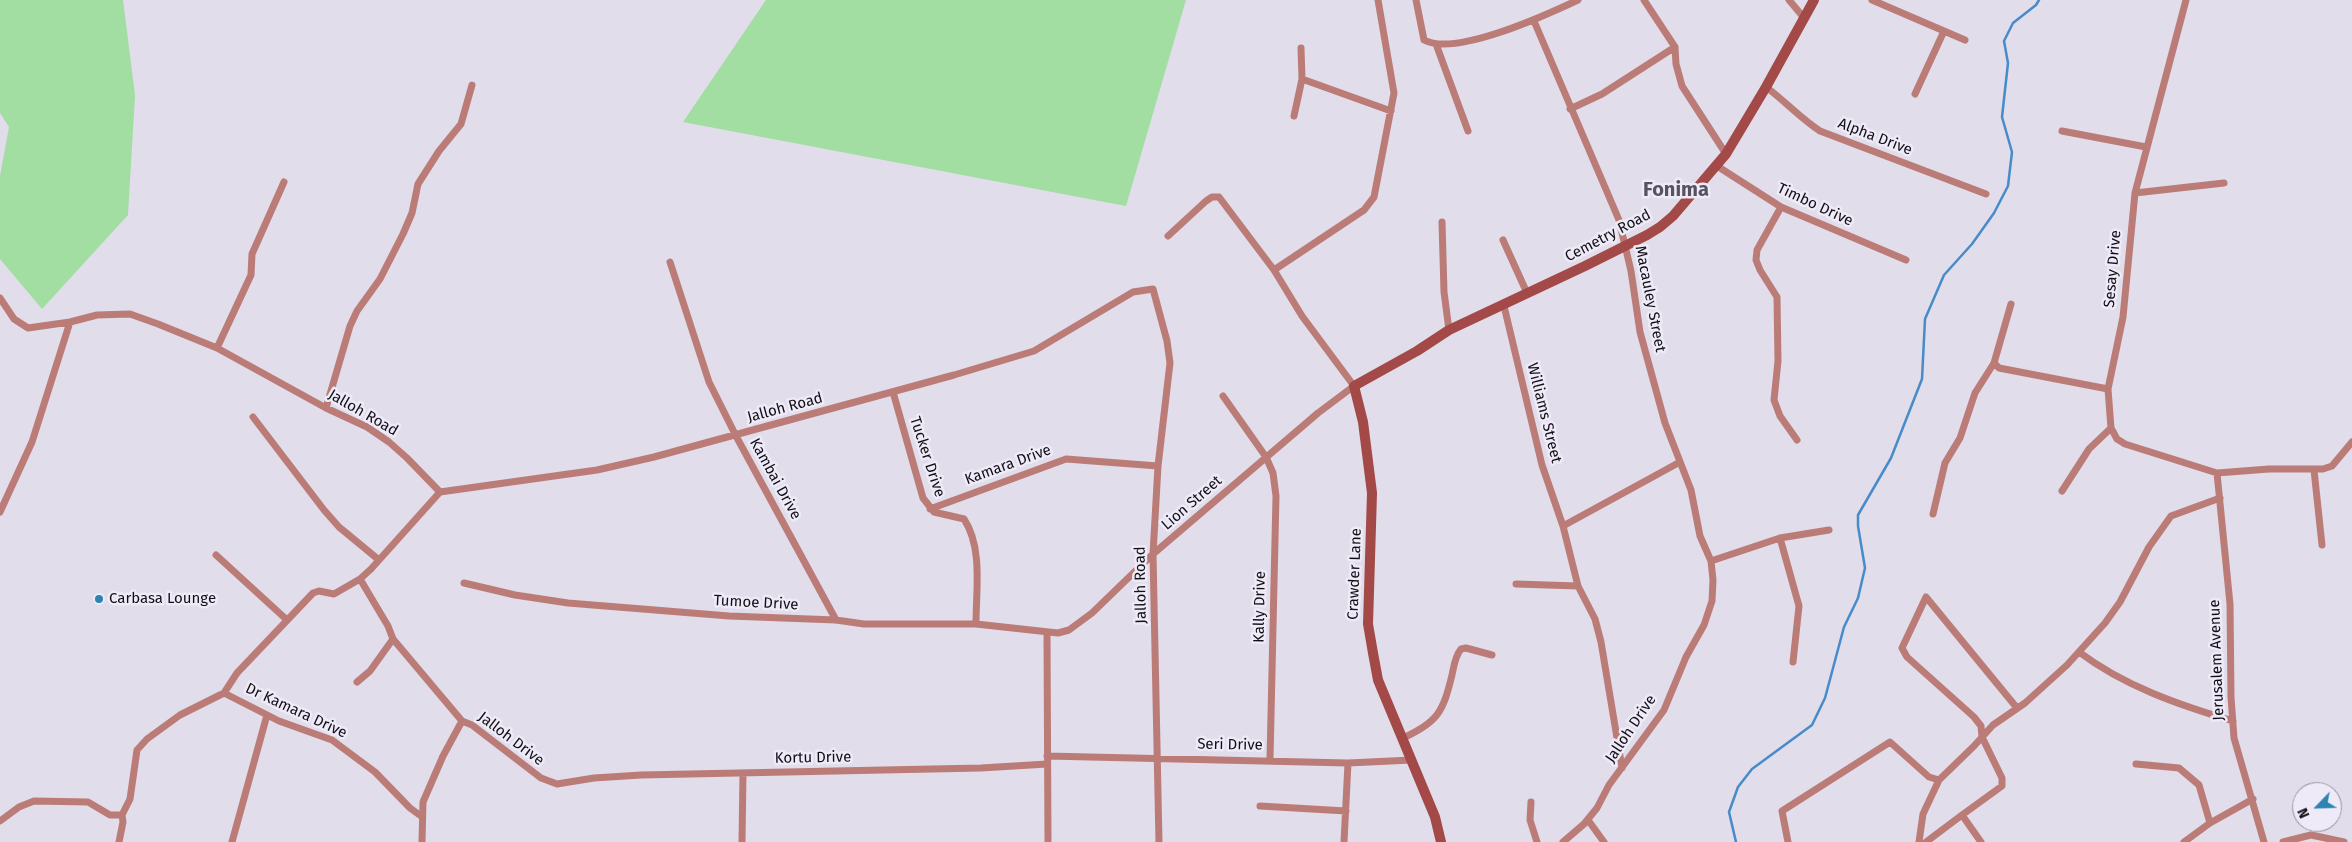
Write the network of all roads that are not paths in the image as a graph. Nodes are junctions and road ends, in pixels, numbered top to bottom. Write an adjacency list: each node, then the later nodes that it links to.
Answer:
1 (1378, 0): 21 (street)
2 (1416, 0): 13 (street)
3 (1578, 0): 10 (street)
4 (1644, 0): 15 (street)
5 (1789, 0): 9 (street)
6 (1814, 0): 9 (street, Cemetry Road)
7 (1872, 0): 11 (street)
8 (2186, 0): 25 (street, Sesay Drive)
9 (1805, 19): 18 (street, Cemetry Road)
10 (1534, 21): 13 (street); 20 (street, Macauley Street)
11 (1944, 31): 12 (street); 19 (street)
12 (1965, 40)
13 (1436, 44): 23 (street)
14 (1301, 48): 16 (street)
15 (1675, 48): 20 (street); 26 (street)
16 (1302, 79): 21 (street); 22 (street)
17 (472, 85): 52 (street)
18 (1766, 87): 26 (street, Cemetry Road); 31 (street, Alpha Drive)
19 (1914, 94)
20 (1570, 109): 36 (street, Macauley Street)
21 (1391, 111): 39 (street)
22 (1294, 116)
23 (1468, 131)
24 (2062, 131): 25 (street)
25 (2146, 146): 30 (street, Sesay Drive)
26 (1726, 154): 27 (street, Cemetry Road)
27 (1717, 166): 32 (street, Timbo Drive); 36 (street, Cemetry Road)
28 (284, 182): 46 (street)
29 (2224, 183): 30 (street)
30 (2135, 193): 49 (street, Sesay Drive)
31 (1986, 194)
32 (1781, 207): 37 (street, Timbo Drive); 56 (street)
33 (1442, 222): 45 (street)
34 (1168, 236): 39 (street)
35 (1503, 240): 40 (street)
36 (1625, 246): 40 (street, Cemetry Road); 59 (street, Macauley Street)
37 (1906, 260)
38 (670, 262): 55 (street, Kambai Drive)
39 (1274, 270): 48 (street)
40 (1527, 293): 43 (street, Cemetry Road)
41 (0, 298): 44 (street, Jalloh Road)
42 (2012, 304): 47 (street)
43 (1504, 306): 45 (street, Cemetry Road); 69 (street, Williams Street)
44 (70, 322): 46 (street, Jalloh Road); 67 (street)
45 (1449, 330): 48 (street, Cemetry Road)
46 (217, 348): 52 (street, Jalloh Road)
47 (1994, 363): 49 (street); 68 (street)
48 (1354, 386): 58 (street, Lion Street); 96 (street, Crawder Lane)
49 (2108, 389): 54 (street, Sesay Drive)
50 (893, 392): 55 (street, Jalloh Road); 60 (street, Jalloh Road); 66 (street, Tucker Drive)
51 (1223, 396): 58 (street, Kally Drive)
52 (326, 408): 64 (street, Jalloh Road)
53 (252, 417): 75 (street)
54 (2111, 428): 62 (street); 63 (street)
55 (736, 436): 64 (street, Jalloh Road); 82 (street, Kambai Drive)
56 (1797, 440)
57 (2352, 442): 61 (street)
58 (1266, 457): 73 (street, Lion Street); 99 (street, Kally Drive)
59 (1680, 462): 69 (street); 76 (street, Macauley Street)
60 (1158, 466): 66 (street, Kamara Drive); 73 (street, Jalloh Road)
61 (2314, 470): 62 (street); 72 (street)
62 (2217, 474): 65 (street, Jerusalem Avenue)
63 (2062, 491)
64 (440, 492): 75 (street)
65 (2220, 498): 86 (street); 94 (street, Jerusalem Avenue)
66 (930, 509): 83 (street, Tucker Drive)
67 (0, 512)
68 (1933, 514)
69 (1563, 526): 80 (street, Williams Street)
70 (1829, 530): 71 (street)
71 (1780, 538): 76 (street); 88 (street)
72 (2322, 545)
73 (1153, 554): 84 (street, Lion Street); 97 (street, Jalloh Road)
74 (216, 555): 81 (street)
75 (379, 560): 77 (street)
76 (1711, 561): 103 (street, Jalloh Drive)
77 (360, 579): 81 (street); 85 (street)
78 (464, 583): 82 (street, Tumoe Drive)
79 (1516, 584): 80 (street)
80 (1578, 586): 103 (street, Williams Street)
81 (287, 620): 90 (street)
82 (836, 620): 83 (street, Tumoe Drive)
83 (976, 624): 84 (street, Tumoe Drive)
84 (1047, 633): 98 (street)
85 (393, 639): 89 (street); 93 (street)
86 (2079, 652): 91 (street); 94 (street)
87 (1492, 655): 96 (street)
88 (1793, 662)
89 (356, 682)
90 (224, 693): 92 (street, Dr Kamara Drive); 111 (street)
91 (2017, 708): 95 (street); 95 (street)
92 (267, 715): 113 (street, Dr Kamara Drive); 118 (street)
93 (462, 721): 106 (street, Jalloh Drive); 113 (street, Jalloh Drive)
94 (2233, 722): 107 (street, Jerusalem Avenue)
95 (1982, 737): 105 (street); 112 (street)
96 (1403, 738): 100 (street, Crawder Lane)
97 (1158, 758): 98 (street, Seri Drive); 99 (street, Seri Drive); 122 (street, Jalloh Road)
98 (1047, 760): 104 (street, Kortu Drive); 121 (street)
99 (1270, 760): 101 (street, Seri Drive)
100 (1412, 760): 101 (street, Seri Drive); 124 (street, Crawder Lane)
101 (1348, 763): 110 (street)
102 (2136, 764): 116 (street)
103 (1622, 768): 114 (street, Jalloh Drive)
104 (743, 773): 106 (street, Kortu Drive); 120 (street)
105 (1939, 780): 128 (street); 129 (street)
106 (581, 781)
107 (2253, 799): 116 (street); 133 (street, Jerusalem Avenue)
108 (1530, 802): 125 (street)
109 (1260, 806): 110 (street)
110 (1346, 811): 123 (street)
111 (122, 815): 115 (street); 117 (street)
112 (1962, 815): 130 (street); 131 (street)
113 (421, 816): 119 (street, Jalloh Drive)
114 (1588, 820): 126 (street, Jalloh Drive); 127 (street)
115 (0, 821)
116 (2210, 823): 132 (street)
117 (119, 842)
118 (232, 842)
119 (422, 842)
120 (742, 842)
121 (1048, 842)
122 (1159, 842)
123 (1344, 842)
124 (1441, 842)
125 (1537, 842)
126 (1563, 842)
127 (1604, 842)
128 (1788, 842)
129 (1920, 842)
130 (1926, 842)
131 (1981, 842)
132 (2184, 842)
133 (2264, 842)
134 (2282, 842): 135 (street)
135 (2344, 842)

